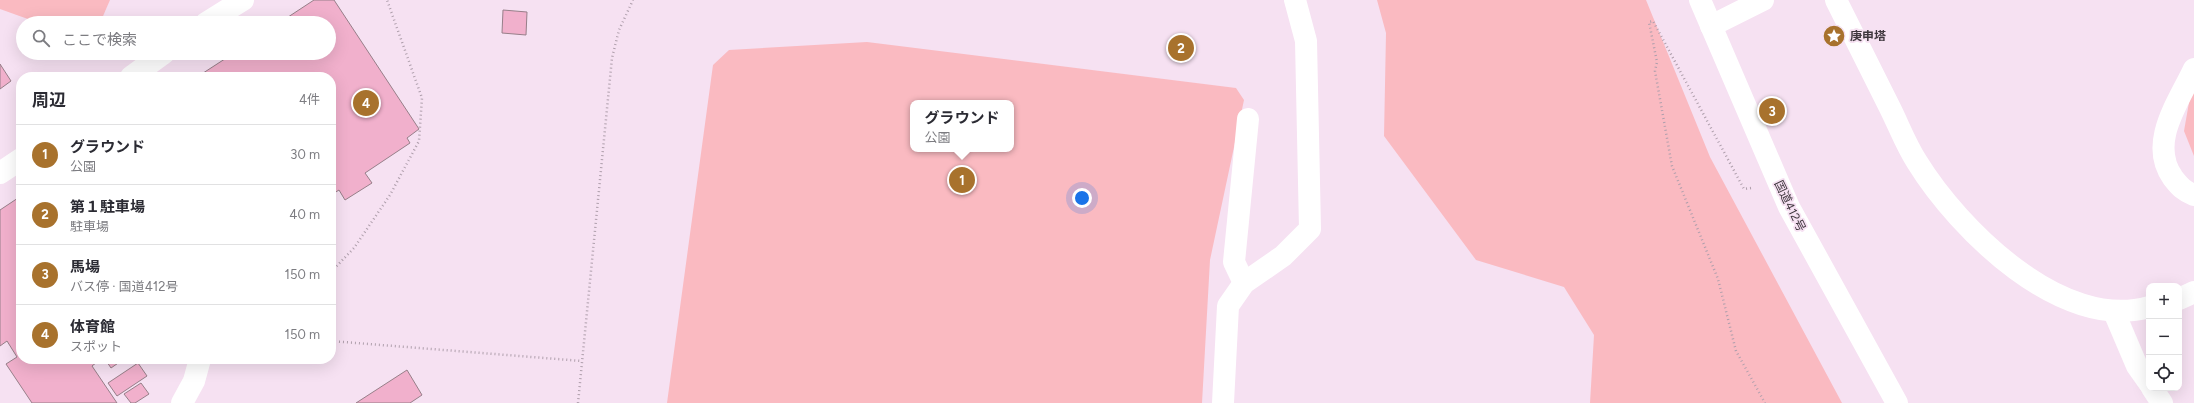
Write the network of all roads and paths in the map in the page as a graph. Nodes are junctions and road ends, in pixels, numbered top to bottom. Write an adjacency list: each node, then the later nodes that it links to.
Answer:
1 (243, 0): 8 (main road)
2 (387, 0): 18 (path)
3 (633, 0): 25 (path)
4 (1295, 0): 19 (main road)
5 (1700, 0): 9 (main road, 国道412号)
6 (1762, 0): 9 (main road)
7 (1836, 0): 23 (main road)
8 (217, 16)
9 (1711, 26): 33 (main road, 国道412号)
10 (154, 60): 12 (main road)
11 (2194, 69): 17 (main road)
12 (138, 72)
13 (1248, 119): 19 (main road)
14 (16, 162): 15 (main road)
15 (0, 173)
16 (1754, 188): 32 (path)
17 (2194, 195)
18 (336, 266)
19 (1244, 283): 31 (main road)
20 (2194, 292): 21 (main road)
21 (2182, 298)
22 (2146, 308): 23 (main road)
23 (2114, 312): 27 (main road)
24 (336, 341): 25 (path)
25 (582, 361): 30 (path)
26 (199, 364): 29 (main road)
27 (2146, 379)
28 (2154, 391): 34 (main road)
29 (182, 403)
30 (578, 403)
31 (1223, 403)
32 (1765, 403)
33 (1897, 403)
34 (2162, 403)

